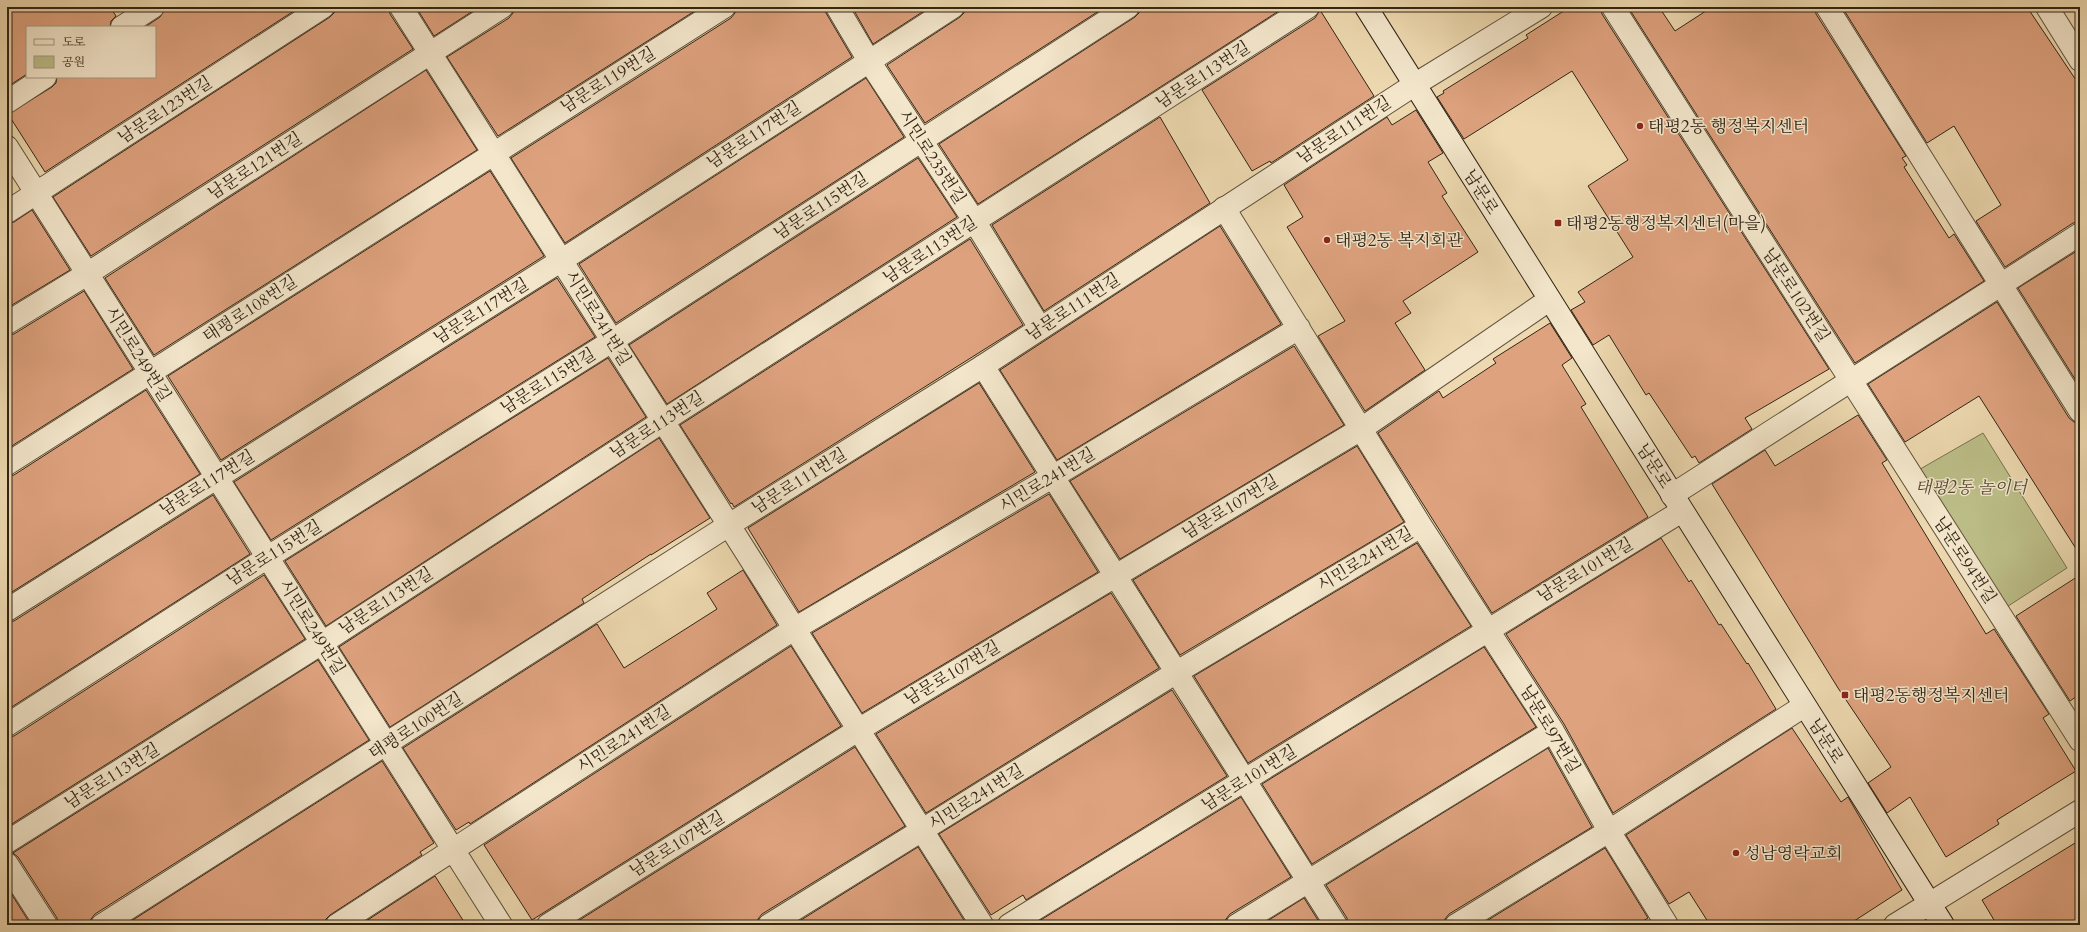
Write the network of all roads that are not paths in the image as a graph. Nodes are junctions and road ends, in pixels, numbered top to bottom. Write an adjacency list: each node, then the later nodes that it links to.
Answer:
1 (153, 7): 15 (street)
2 (323, 7): 25 (street, 남문로123번길)
3 (401, 7): 16 (street, 시민로241번길)
4 (502, 7): 16 (street, 남문로121번길)
5 (724, 7): 24 (street, 남문로119번길)
6 (837, 7): 18 (street, 시민로235번길)
7 (953, 7): 18 (street, 남문로117번길)
8 (1128, 7): 22 (street, 남문로115번길)
9 (1308, 7): 28 (street, 남문로113번길)
10 (1366, 7): 20 (street, 남문로)
11 (1541, 7): 20 (street, 남문로111번길)
12 (1613, 7): 40 (street, 남문로102번길)
13 (1827, 7): 32 (street)
14 (2047, 7): 17 (street)
15 (124, 26)
16 (430, 52): 24 (street, 시민로241번길); 31 (street, 남문로121번길)
17 (2080, 60)
18 (869, 61): 22 (street, 시민로235번길); 30 (street, 남문로117번길)
19 (44, 78): 21 (street)
20 (1414, 85): 26 (street, 남문로111번길); 33 (street, 남문로)
21 (7, 102)
22 (922, 141): 28 (street, 시민로235번길); 37 (street, 남문로115번길)
23 (7, 147): 25 (street, 시민로249번길)
24 (493, 153): 30 (street, 시민로241번길); 39 (street, 태평로108번길)
25 (37, 194): 27 (street, 남문로123번길); 31 (street, 시민로249번길)
26 (1224, 208): 35 (street, 남문로111번길); 36 (street)
27 (7, 212)
28 (975, 222): 35 (street, 시민로235번길); 42 (street, 남문로113번길)
29 (2080, 234): 32 (street)
30 (562, 260): 37 (street, 시민로241번길); 46 (street, 남문로117번길)
31 (88, 274): 34 (street, 남문로121번길); 39 (street, 시민로249번길)
32 (2000, 285): 40 (street); 41 (street)
33 (1549, 300): 43 (street, 남문로107번길); 47 (street, 남문로)
34 (7, 323)
35 (1040, 328): 38 (street, 남문로111번길)
36 (1299, 328): 43 (street); 45 (street, 시민로241번길)
37 (612, 341): 42 (street, 시민로241번길); 50 (street, 남문로115번길)
38 (984, 366): 45 (street); 48 (street, 남문로111번길)
39 (150, 373): 44 (street, 태평로108번길); 46 (street, 시민로249번길)
40 (1851, 380): 47 (street); 61 (street, 남문로94번길)
41 (2080, 411)
42 (663, 421): 48 (street, 시민로241번길); 55 (street, 남문로113번길)
43 (1361, 429): 49 (street); 51 (street, 남문로107번길)
44 (7, 464)
45 (1054, 476): 51 (street); 54 (street, 시민로241번길)
46 (216, 477): 50 (street, 시민로249번길); 52 (street, 남문로117번길)
47 (1677, 503): 53 (street, 남문로101번길); 57 (street, 남문로)
48 (729, 525): 54 (street, 시민로241번길); 62 (street, 태평로100번길)
49 (1421, 526): 53 (street); 56 (street, 시민로241번길)
50 (268, 557): 55 (street, 시민로249번길); 58 (street, 남문로115번길)
51 (1115, 575): 56 (street); 59 (street, 남문로107번길)
52 (7, 610)
53 (1488, 628): 60 (street, 남문로97번길); 63 (street, 남문로101번길)
54 (794, 629): 59 (street, 시민로241번길); 68 (street, 시민로241번길)
55 (322, 643): 62 (street, 시민로249번길); 67 (street, 남문로113번길)
56 (1177, 672): 63 (street); 65 (street, 시민로241번길)
57 (1804, 706): 66 (street); 71 (street, 남문로)
58 (7, 724)
59 (858, 730): 65 (street, 시민로241번길); 76 (street, 남문로107번길)
60 (1553, 731): 66 (street, 남문로97번길); 70 (street)
61 (2080, 740)
62 (387, 744): 68 (street, 시민로249번길); 73 (street, 태평로100번길)
63 (1245, 781): 70 (street); 79 (street, 남문로101번길)
64 (2080, 810): 71 (street)
65 (922, 831): 77 (street, 시민로241번길); 78 (street, 시민로241번길)
66 (1609, 831): 82 (street); 83 (street, 남문로97번길)
67 (7, 842)
68 (454, 849): 74 (street, 시민로241번길); 75 (street, 시민로249번길)
69 (7, 864): 72 (street)
70 (1308, 881): 80 (street); 81 (street)
71 (1929, 903): 84 (street); 85 (street, 남문로)
72 (46, 925)
73 (102, 925)
74 (337, 925)
75 (502, 925)
76 (548, 925)
77 (769, 925)
78 (982, 925)
79 (1009, 925)
80 (1237, 925)
81 (1336, 925)
82 (1456, 925)
83 (1666, 925)
84 (1895, 925)
85 (1943, 925)

